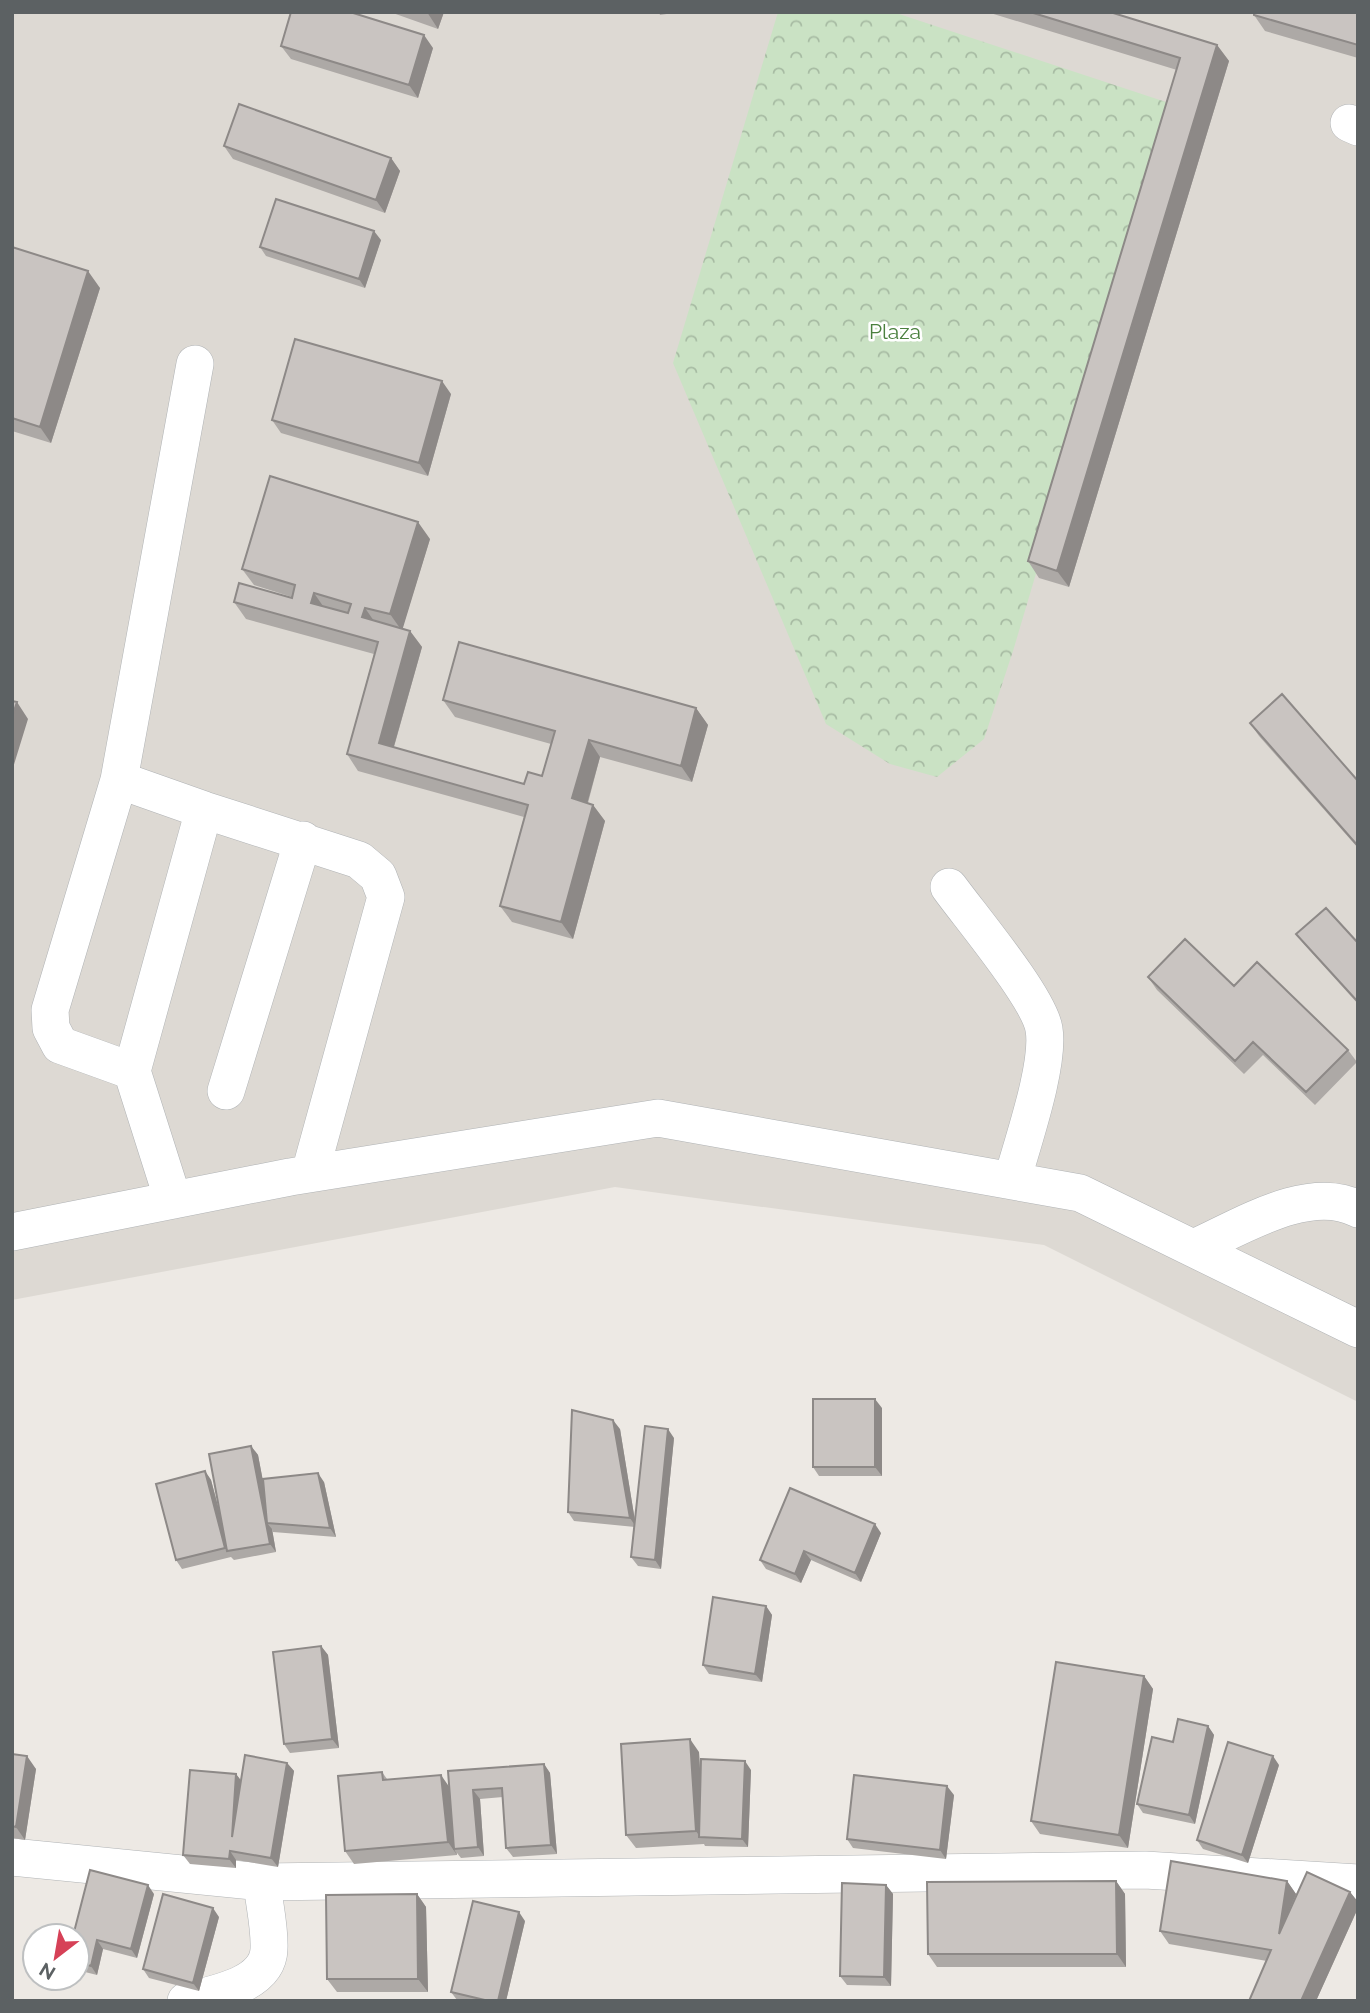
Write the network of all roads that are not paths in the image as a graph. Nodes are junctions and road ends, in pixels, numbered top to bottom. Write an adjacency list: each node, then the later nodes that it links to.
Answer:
1 (195, 364): 2 (street)
2 (119, 780): 3 (street); 6 (street)
3 (204, 810): 4 (street); 6 (street)
4 (303, 840): 7 (street); 8 (street)
5 (949, 887): 9 (street)
6 (132, 1071): 10 (street)
7 (226, 1091)
8 (310, 1173): 9 (street); 10 (street)
9 (1012, 1181): 13 (street)
10 (173, 1200): 12 (street)
11 (1358, 1209): 13 (street)
12 (12, 1232)
13 (1194, 1248): 14 (street)
14 (1358, 1329)
15 (12, 1857): 16 (street)
16 (262, 1882): 17 (street); 18 (street)
17 (1358, 1884)
18 (186, 2001)

